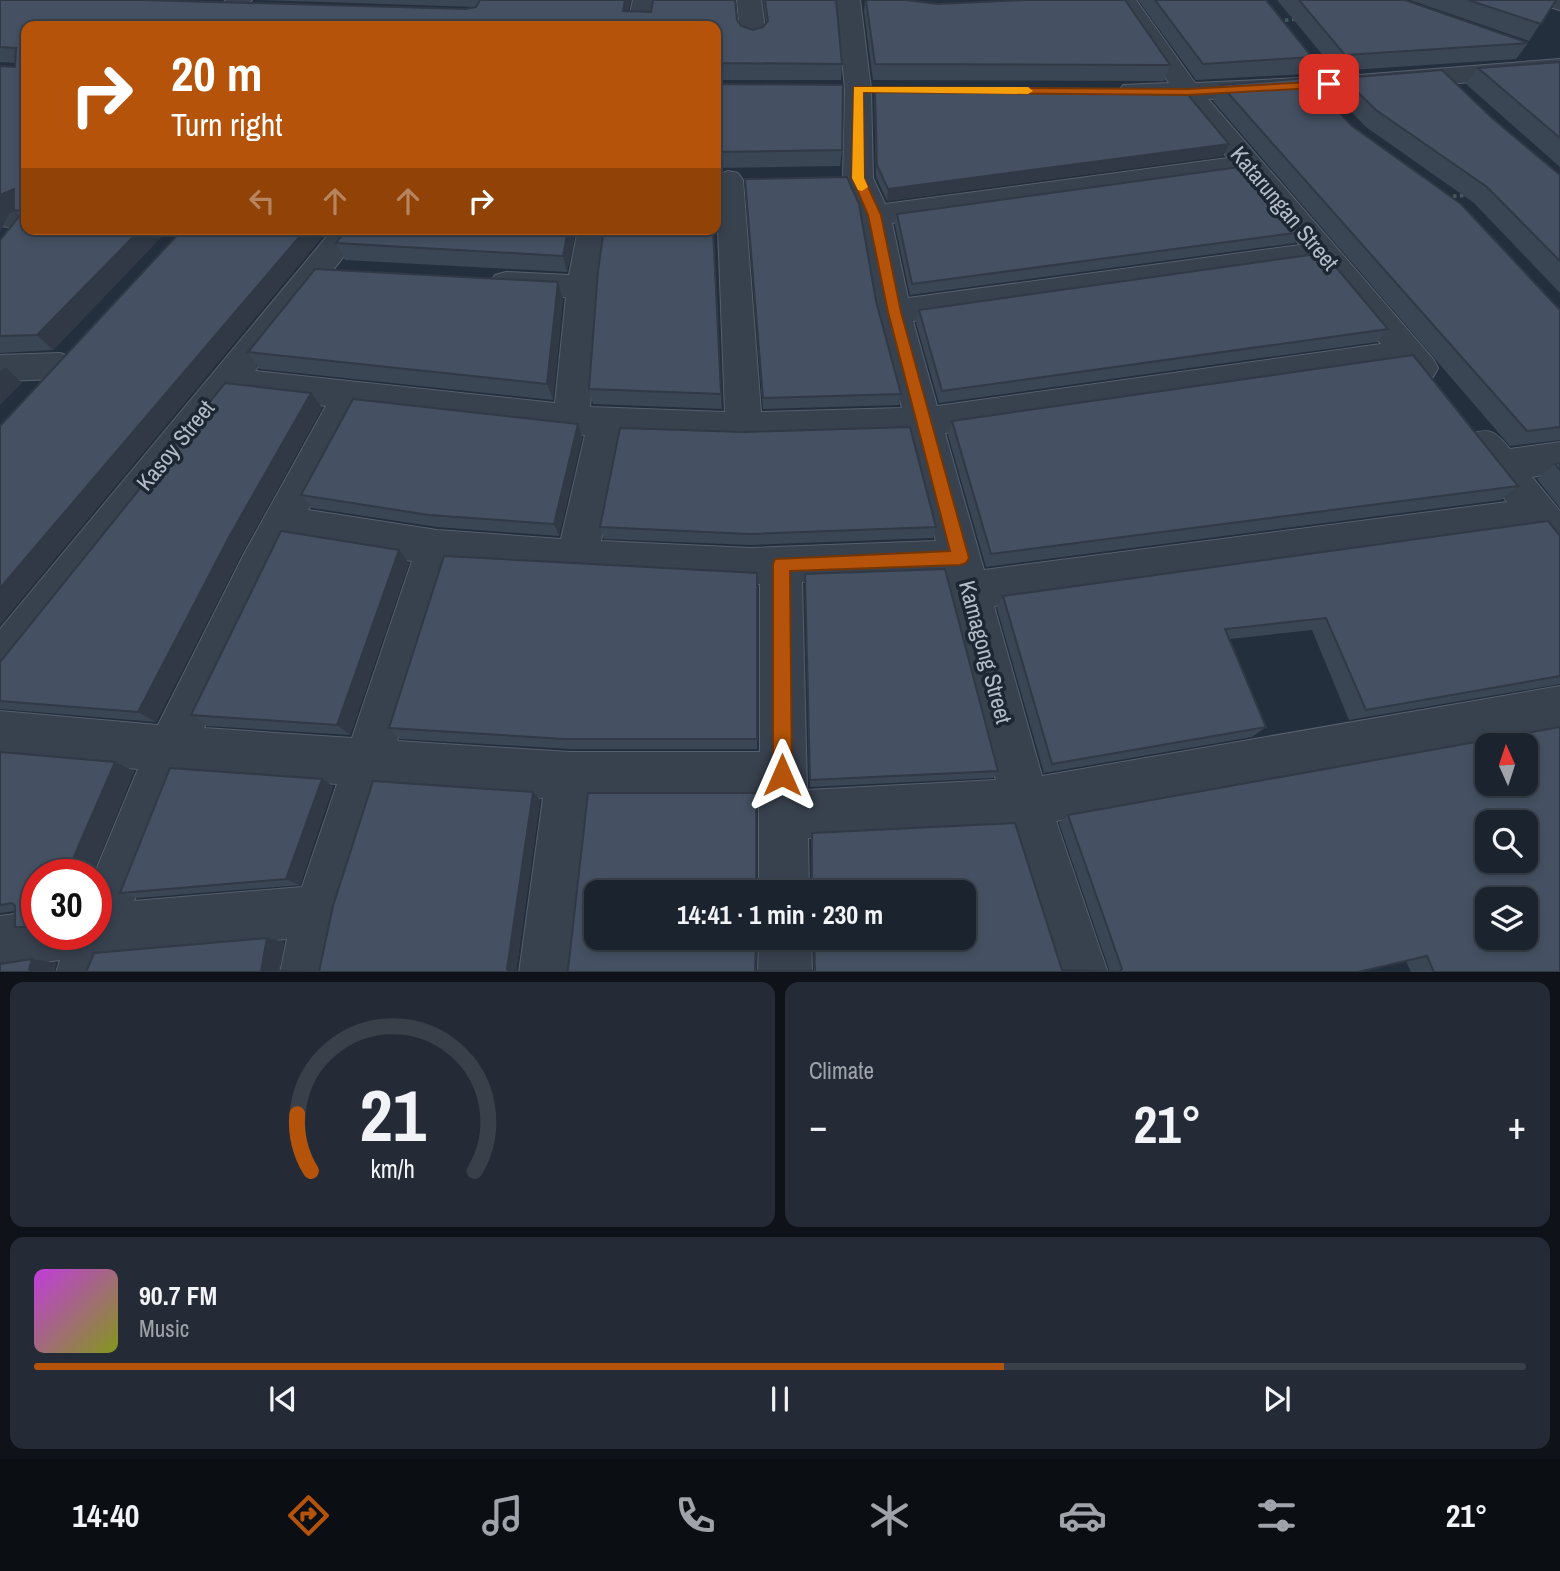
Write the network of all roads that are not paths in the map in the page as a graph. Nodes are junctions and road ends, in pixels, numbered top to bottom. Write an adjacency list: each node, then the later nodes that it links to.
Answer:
1 (645, 0): 9 (street)
2 (749, 0): 11 (street)
3 (1550, 0): 6 (street)
4 (855, 1): 22 (street, Kamagong Street)
5 (1116, 2): 17 (street, Katarungan Street)
6 (1560, 3)
7 (193, 8): 8 (street)
8 (236, 11)
9 (640, 21)
10 (1278, 21): 15 (street)
11 (753, 36)
12 (1510, 45): 13 (street)
13 (1560, 65): 14 (street)
14 (1439, 76): 15 (street); 18 (street)
15 (1318, 85): 17 (street); 19 (street)
16 (1106, 91): 17 (street)
17 (1188, 92): 20 (street, Katarungan Street)
18 (1465, 102)
19 (1336, 115)
20 (1249, 164): 22 (street); 27 (street, Katarungan Street)
21 (732, 180): 42 (street)
22 (874, 215): 32 (street, Kamagong Street)
23 (17, 217): 26 (street)
24 (345, 235): 28 (street, Kasoy Street)
25 (592, 235): 31 (street)
26 (0, 250)
27 (1323, 253): 32 (street); 33 (street, Katarungan Street)
28 (315, 272): 29 (street); 35 (street, Kasoy Street)
29 (355, 275)
30 (476, 281): 31 (street)
31 (583, 287): 39 (street)
32 (894, 312): 40 (street, Kamagong Street)
33 (1409, 353): 36 (street, Katarungan Street); 40 (street)
34 (0, 368): 38 (street)
35 (226, 382): 37 (street); 51 (street, Kasoy Street)
36 (1443, 394)
37 (350, 395): 39 (street); 45 (street)
38 (26, 404)
39 (589, 421): 42 (street); 48 (street)
40 (924, 422): 42 (street); 50 (street, Kamagong Street)
41 (1468, 425): 44 (street)
42 (744, 427)
43 (1560, 457): 44 (street)
44 (1502, 466): 46 (street)
45 (281, 523): 47 (street); 54 (street)
46 (1550, 527): 50 (street)
47 (438, 548): 48 (street); 55 (street)
48 (577, 558): 49 (street)
49 (781, 564): 50 (street); 57 (street)
50 (965, 574): 58 (street, Kamagong Street)
51 (0, 662)
52 (1560, 708): 58 (street)
53 (0, 734): 54 (street)
54 (170, 749): 55 (street); 60 (street)
55 (366, 762): 56 (street); 61 (street)
56 (570, 776): 57 (street); 69 (street)
57 (783, 795): 58 (street); 59 (street)
58 (1026, 803): 71 (street, Kamagong Street)
59 (784, 880)
60 (112, 892)
61 (319, 911): 62 (street); 68 (street)
62 (112, 930)
63 (21, 939): 64 (street)
64 (0, 942)
65 (90, 950): 67 (street)
66 (785, 950): 70 (street)
67 (82, 972)
68 (306, 972)
69 (545, 972)
70 (785, 972)
71 (1082, 972)

